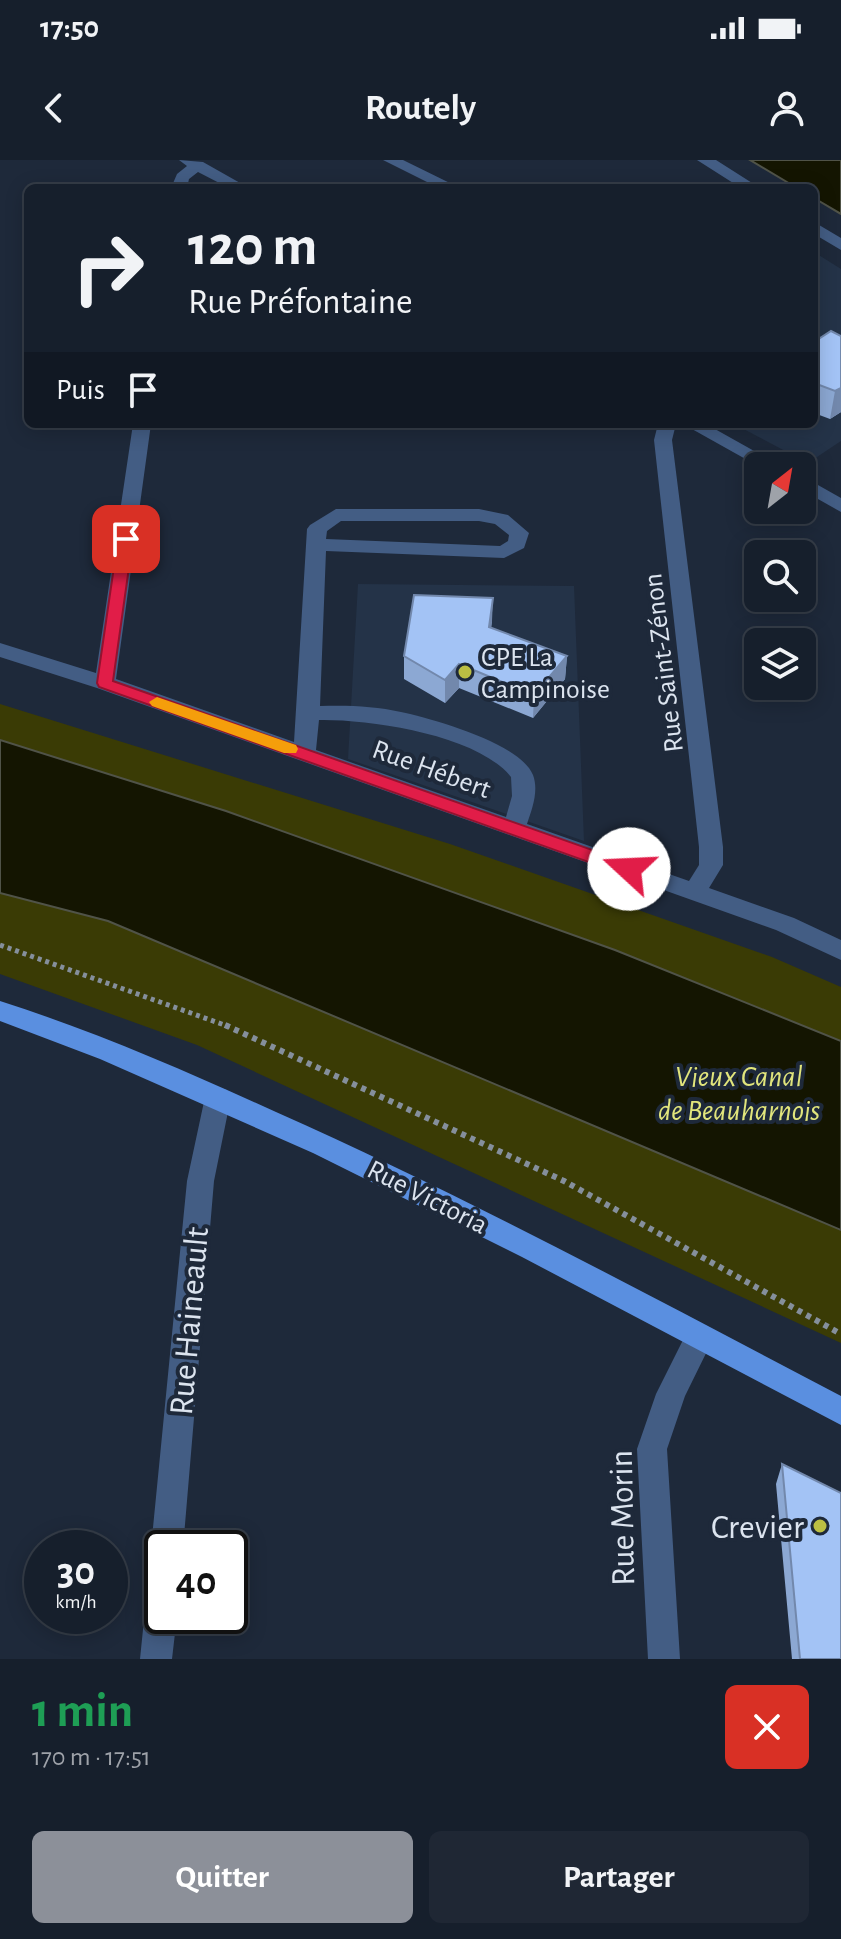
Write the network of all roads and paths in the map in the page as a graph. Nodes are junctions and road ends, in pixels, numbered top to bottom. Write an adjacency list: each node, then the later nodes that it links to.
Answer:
1 (391, 160): 6 (street)
2 (705, 160): 7 (street)
3 (192, 163): 4 (street); 5 (street)
4 (180, 184)
5 (233, 184)
6 (443, 184)
7 (745, 184)
8 (818, 230): 9 (street)
9 (841, 245)
10 (141, 428): 18 (street)
11 (666, 428): 22 (street, Rue Saint-Zénon)
12 (700, 428): 13 (street)
13 (745, 452)
14 (816, 491): 15 (street)
15 (841, 506)
16 (316, 545): 16 (street); 19 (street)
17 (0, 650): 18 (street, Rue Hébert)
18 (105, 683): 20 (street, Rue Hébert)
19 (309, 713): 20 (street); 21 (street)
20 (304, 754): 21 (street, Rue Hébert)
21 (514, 829): 22 (street, Rue Hébert)
22 (694, 893): 24 (street, Rue Hébert)
23 (0, 945): 27 (path)
24 (841, 951)
25 (0, 1011): 26 (main road, Rue Victoria)
26 (218, 1097): 28 (main road, Rue Victoria); 30 (street, Rue Haineault)
27 (841, 1334)
28 (699, 1337): 29 (main road, Rue Victoria); 33 (street, Rue Morin)
29 (841, 1411)
30 (169, 1530)
31 (159, 1634): 32 (street)
32 (156, 1659)
33 (664, 1659)

